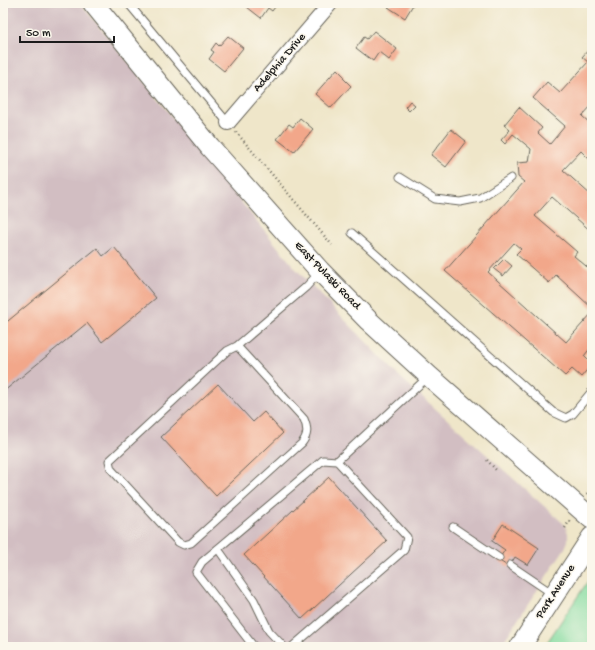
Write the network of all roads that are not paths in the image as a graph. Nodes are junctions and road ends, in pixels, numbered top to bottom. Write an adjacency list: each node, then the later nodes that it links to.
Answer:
1 (93, 3): 8 (main road, East Pulaski Road)
2 (128, 3): 4 (lane)
3 (332, 3): 4 (street, Adelphia Drive)
4 (228, 123)
5 (400, 177): 6 (lane)
6 (511, 178)
7 (352, 233): 11 (lane)
8 (320, 271): 9 (lane); 10 (main road, East Pulaski Road)
9 (237, 346): 9 (lane)
10 (429, 376): 12 (lane); 13 (main road, East Pulaski Road)
11 (592, 391)
12 (337, 461): 16 (lane); 22 (lane)
13 (592, 519)
14 (453, 527): 17 (lane)
15 (592, 537): 19 (main road, Park Avenue)
16 (218, 549): 20 (lane); 21 (lane)
17 (500, 558)
18 (510, 565): 19 (lane)
19 (554, 595): 23 (main road, Park Avenue)
20 (254, 647)
21 (284, 647)
22 (292, 647)
23 (520, 647)

